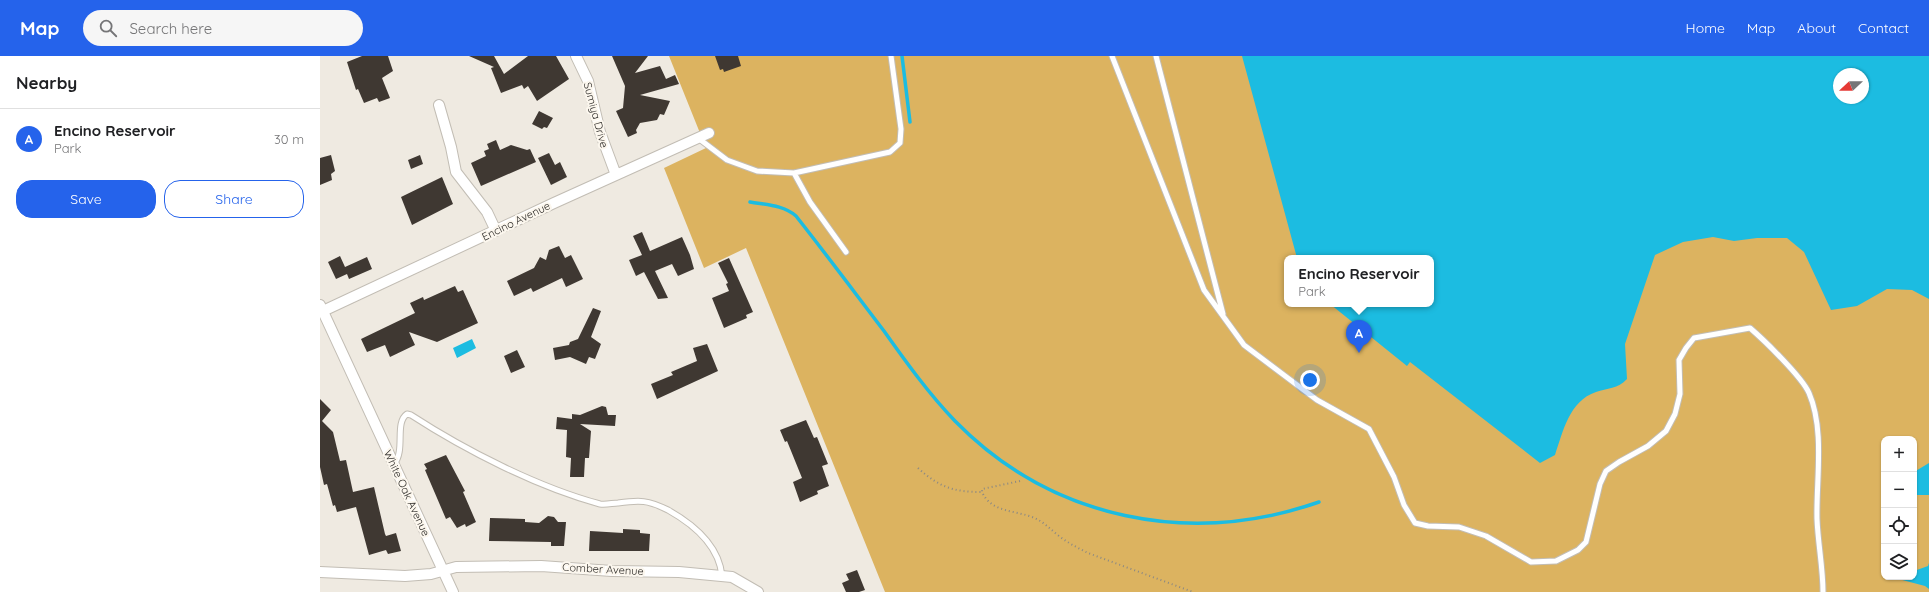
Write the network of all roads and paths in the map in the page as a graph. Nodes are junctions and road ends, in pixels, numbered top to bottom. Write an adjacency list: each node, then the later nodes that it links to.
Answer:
1 (576, 56): 9 (street, Sumiya Drive)
2 (891, 56): 8 (lane)
3 (1112, 56): 13 (lane)
4 (1156, 56): 13 (lane)
5 (439, 105): 10 (street)
6 (709, 133): 7 (street, Encino Avenue)
7 (698, 138): 8 (lane); 9 (street, Encino Avenue)
8 (794, 173): 11 (lane)
9 (616, 174): 10 (street, Encino Avenue)
10 (496, 231): 12 (street, Encino Avenue)
11 (846, 252)
12 (321, 309): 14 (street, White Oak Avenue)
13 (1224, 319): 24 (lane)
14 (394, 464): 18 (street, White Oak Avenue); 20 (lane)
15 (918, 468): 17 (path)
16 (1020, 481): 17 (path)
17 (982, 492): 23 (path)
18 (443, 570): 19 (street); 20 (street, Comber Avenue); 21 (street, White Oak Avenue)
19 (320, 572)
20 (722, 576): 22 (street, Comber Avenue)
21 (453, 592)
22 (758, 592)
23 (1193, 592)
24 (1824, 592)

